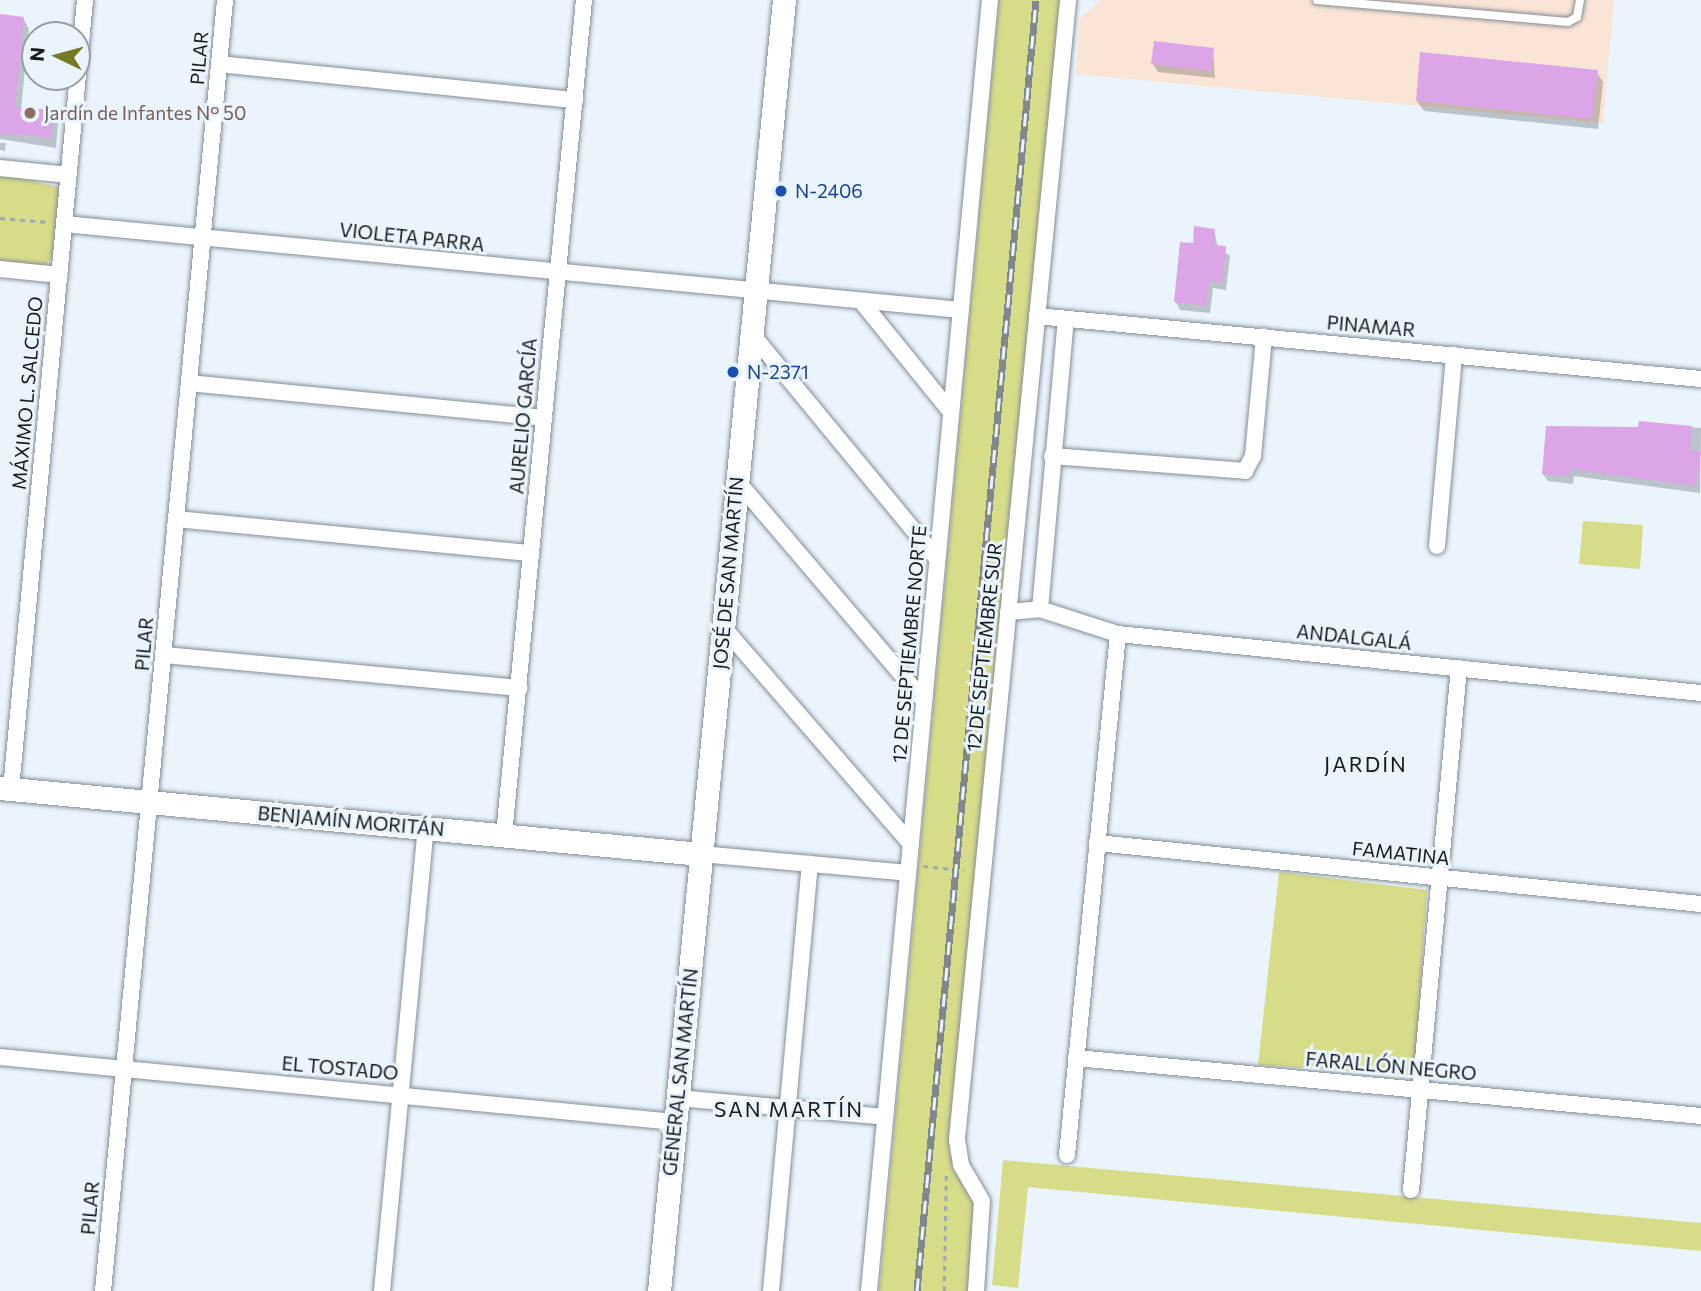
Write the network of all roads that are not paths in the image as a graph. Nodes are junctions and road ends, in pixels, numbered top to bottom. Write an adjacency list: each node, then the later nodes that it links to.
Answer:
1 (85, 0): 13 (street, MÁXIMO L. SALCEDO)
2 (225, 0): 10 (street, PILAR)
3 (584, 0): 11 (street, AURELIO GARCÍA)
4 (783, 0): 19 (main road)
5 (990, 0): 21 (street, 12 DE SEPTIEMBRE NORTE)
6 (1068, 0): 22 (street, 12 DE SEPTIEMBRE SUR)
7 (1317, 0): 9 (lane)
8 (1580, 0): 9 (lane)
9 (1396, 4)
10 (219, 64): 11 (street); 15 (street, PILAR)
11 (575, 100): 17 (street, AURELIO GARCÍA)
12 (0, 168): 13 (street)
13 (69, 175): 14 (street, MÁXIMO L. SALCEDO)
14 (59, 223): 15 (street, VIOLETA PARRA); 18 (street, MÁXIMO L. SALCEDO)
15 (203, 237): 17 (street, VIOLETA PARRA); 28 (street, PILAR)
16 (0, 269): 18 (street)
17 (558, 272): 19 (street, VIOLETA PARRA); 30 (street, AURELIO GARCÍA)
18 (60, 275): 46 (street, MÁXIMO L. SALCEDO)
19 (755, 292): 20 (street); 24 (main road, JOSÉ DE SAN MARTÍN)
20 (861, 301): 21 (street); 29 (street)
21 (961, 310): 29 (street, 12 DE SEPTIEMBRE NORTE)
22 (1037, 316): 23 (street, PINAMAR); 38 (street, 12 DE SEPTIEMBRE SUR)
23 (1066, 319): 25 (street, PINAMAR); 31 (street)
24 (751, 333): 32 (main road, JOSÉ DE SAN MARTÍN); 36 (street)
25 (1264, 337): 26 (street, PINAMAR); 31 (street)
26 (1454, 355): 27 (street, PINAMAR); 34 (street)
27 (1701, 379)
28 (189, 383): 30 (street); 33 (street, PILAR)
29 (951, 412): 36 (street, 12 DE SEPTIEMBRE NORTE)
30 (544, 418): 35 (street, AURELIO GARCÍA)
31 (1052, 456): 37 (street)
32 (737, 481): 39 (main road, JOSÉ DE SAN MARTÍN); 45 (street)
33 (176, 519): 35 (street); 41 (street, PILAR)
34 (1437, 546)
35 (531, 553): 43 (street, AURELIO GARCÍA)
36 (937, 559): 45 (street, 12 DE SEPTIEMBRE NORTE)
37 (1040, 609): 38 (street, ANDALGALÁ); 40 (street, ANDALGALÁ)
38 (1008, 612): 74 (street, 12 DE SEPTIEMBRE SUR)
39 (723, 627): 51 (street); 52 (main road, JOSÉ DE SAN MARTÍN)
40 (1118, 634): 42 (street, ANDALGALÁ); 50 (street)
41 (164, 655): 43 (street); 47 (street, PILAR)
42 (1459, 668): 44 (street, ANDALGALÁ); 55 (street)
43 (519, 688): 49 (street, AURELIO GARCÍA)
44 (1701, 693)
45 (924, 701): 51 (street, 12 DE SEPTIEMBRE NORTE)
46 (6, 789): 47 (main road, BENJAMÍN MORITÁN)
47 (150, 802): 48 (main road, BENJAMÍN MORITÁN); 59 (street, PILAR)
48 (426, 828): 49 (main road, BENJAMÍN MORITÁN); 61 (street)
49 (504, 835): 52 (main road, BENJAMÍN MORITÁN)
50 (1097, 843): 55 (street, FAMATINA); 58 (street)
51 (911, 844): 54 (street, 12 DE SEPTIEMBRE NORTE)
52 (701, 854): 53 (street); 62 (main road, GENERAL SAN MARTÍN)
53 (810, 864): 54 (street); 63 (street)
54 (908, 873): 65 (street, 12 DE SEPTIEMBRE NORTE)
55 (1440, 878): 56 (street, FAMATINA); 60 (street)
56 (1701, 904)
57 (0, 1056): 59 (street, EL TOSTADO)
58 (1076, 1058): 60 (street, FARALLÓN NEGRO); 67 (street)
59 (124, 1069): 61 (street, EL TOSTADO); 69 (street, PILAR)
60 (1420, 1090): 64 (street, FARALLÓN NEGRO); 68 (street)
61 (400, 1095): 66 (street, EL TOSTADO); 70 (street)
62 (678, 1098): 63 (street); 66 (main road, GENERAL SAN MARTÍN)
63 (788, 1109): 65 (street); 72 (street)
64 (1701, 1116)
65 (885, 1118): 73 (street, 12 DE SEPTIEMBRE NORTE)
66 (676, 1122): 71 (main road, GENERAL SAN MARTÍN)
67 (1067, 1155)
68 (1411, 1190)
69 (103, 1291)
70 (382, 1291)
71 (659, 1291)
72 (771, 1291)
73 (869, 1291)
74 (976, 1291)

